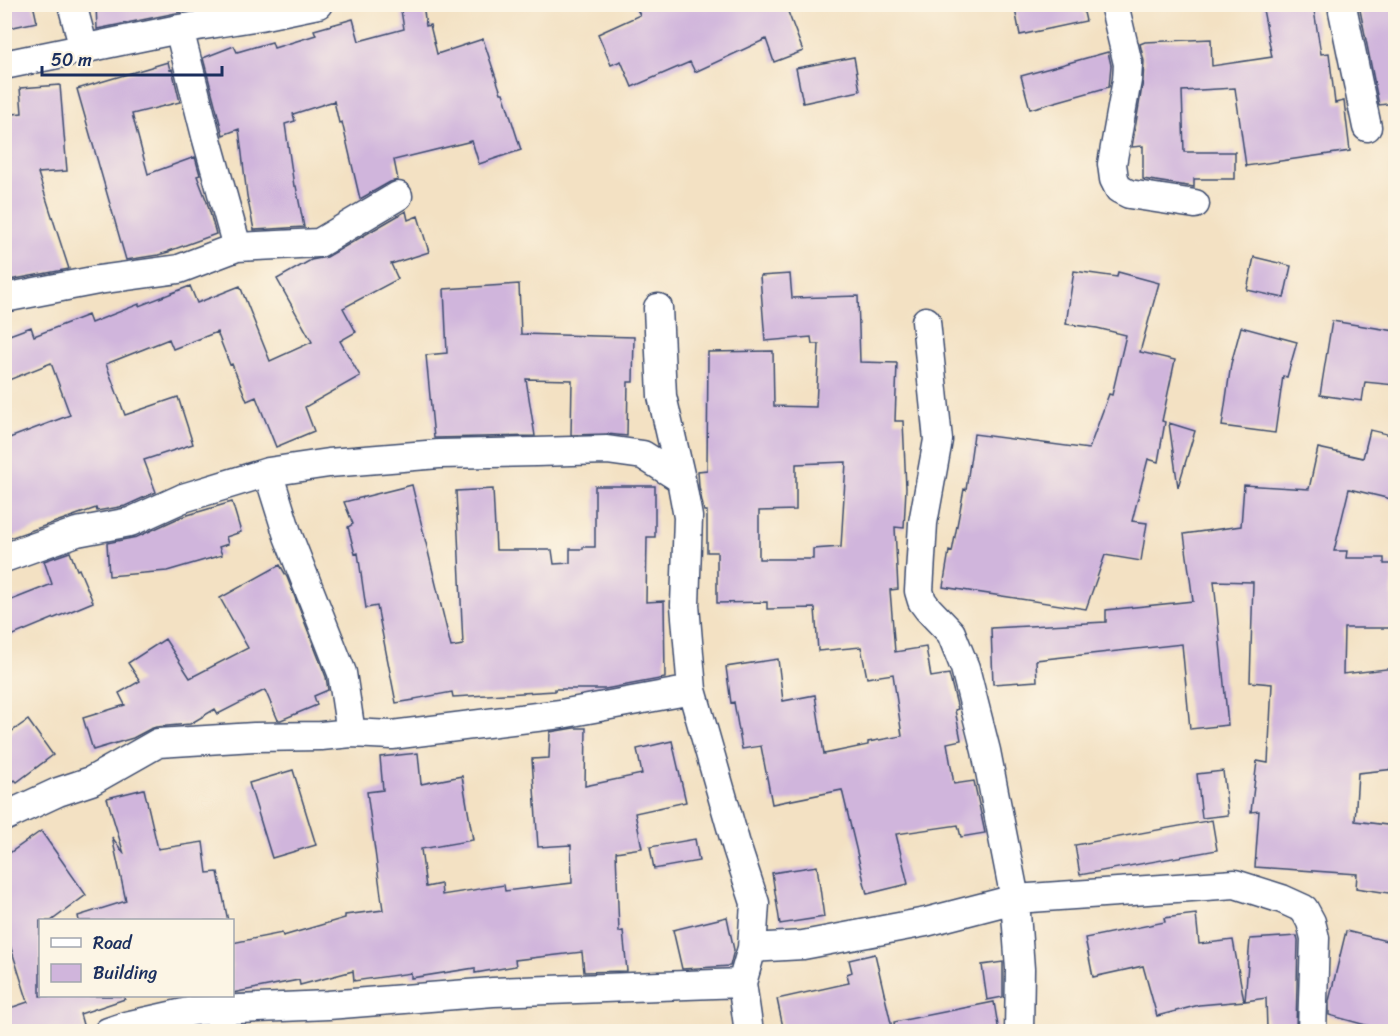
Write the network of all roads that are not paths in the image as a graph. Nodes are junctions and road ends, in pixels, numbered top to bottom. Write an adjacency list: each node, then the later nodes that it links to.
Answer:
1 (72, 4): 6 (street)
2 (318, 4): 5 (street)
3 (1114, 4): 10 (street)
4 (1344, 4): 8 (street)
5 (179, 29): 6 (street); 11 (street)
6 (84, 49): 7 (street)
7 (4, 65)
8 (1368, 127)
9 (398, 196): 11 (street)
10 (1196, 204)
11 (237, 247): 12 (street)
12 (4, 298)
13 (658, 308): 16 (street)
14 (926, 321): 21 (street)
15 (268, 472): 16 (street); 17 (street); 19 (street)
16 (681, 479): 18 (street)
17 (4, 558)
18 (692, 690): 19 (street); 22 (street)
19 (351, 733): 20 (street)
20 (4, 818)
21 (1015, 899): 22 (street); 26 (street); 27 (street)
22 (752, 948): 23 (street)
23 (742, 983): 24 (street); 25 (street)
24 (108, 1032)
25 (749, 1032)
26 (1019, 1032)
27 (1312, 1032)

